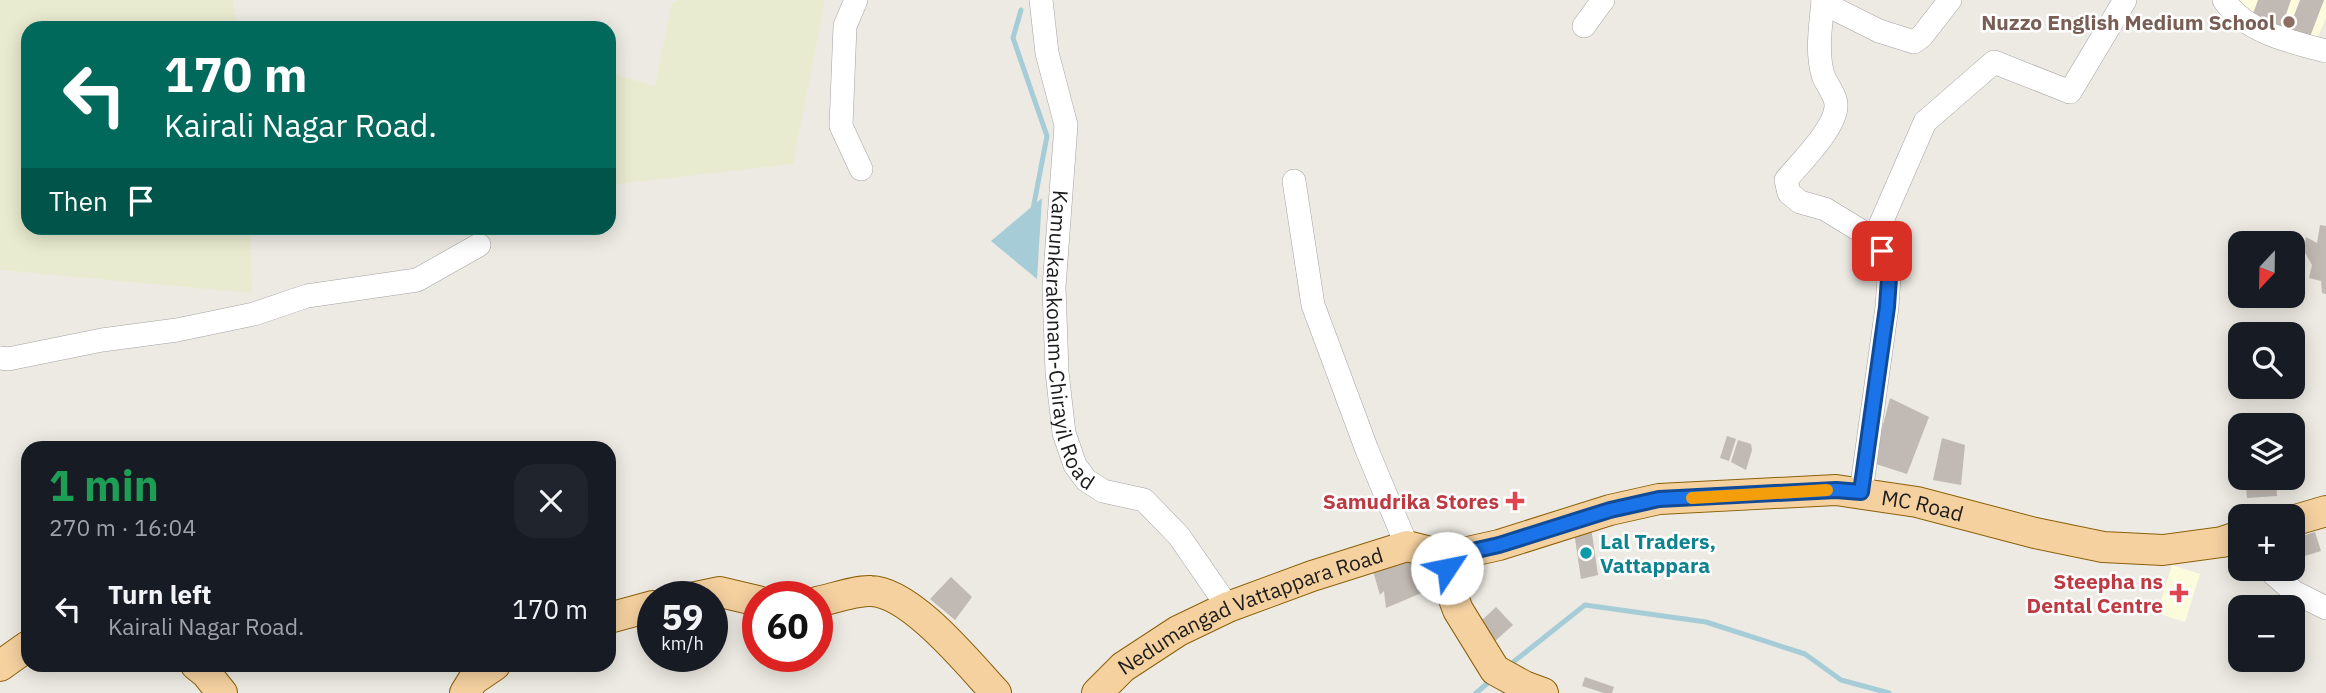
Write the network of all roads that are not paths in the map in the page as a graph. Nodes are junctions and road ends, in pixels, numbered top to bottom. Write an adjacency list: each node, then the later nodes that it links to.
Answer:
1 (856, 0): 10 (street)
2 (1041, 0): 23 (street, Kamunkarakonam-Chirayil Road)
3 (1603, 0): 8 (street)
4 (1950, 0): 7 (street)
5 (2125, 0): 12 (street)
6 (2224, 0): 9 (street)
7 (1823, 2): 12 (street)
8 (1584, 26)
9 (2326, 51)
10 (861, 169)
11 (1294, 181): 19 (street)
12 (1874, 239): 15 (street)
13 (479, 245): 14 (street)
14 (0, 358)
15 (1861, 492): 18 (main road, MC Road); 20 (main road, MC Road)
16 (2326, 511): 17 (main road)
17 (2305, 517)
18 (2228, 540)
19 (1407, 546): 20 (main road, Nedumangad Vattappara Road); 23 (main road, Nedumangad Vattappara Road)
20 (1454, 558): 33 (main road)
21 (2282, 581): 24 (street)
22 (833, 599): 31 (main road)
23 (1228, 607): 32 (main road, Nedumangad Vattappara Road)
24 (2326, 608)
25 (637, 610): 26 (main road)
26 (616, 616)
27 (21, 651): 28 (main road)
28 (0, 666)
29 (205, 672): 30 (main road)
30 (222, 693)
31 (996, 693)
32 (1097, 693)
33 (1541, 693)

